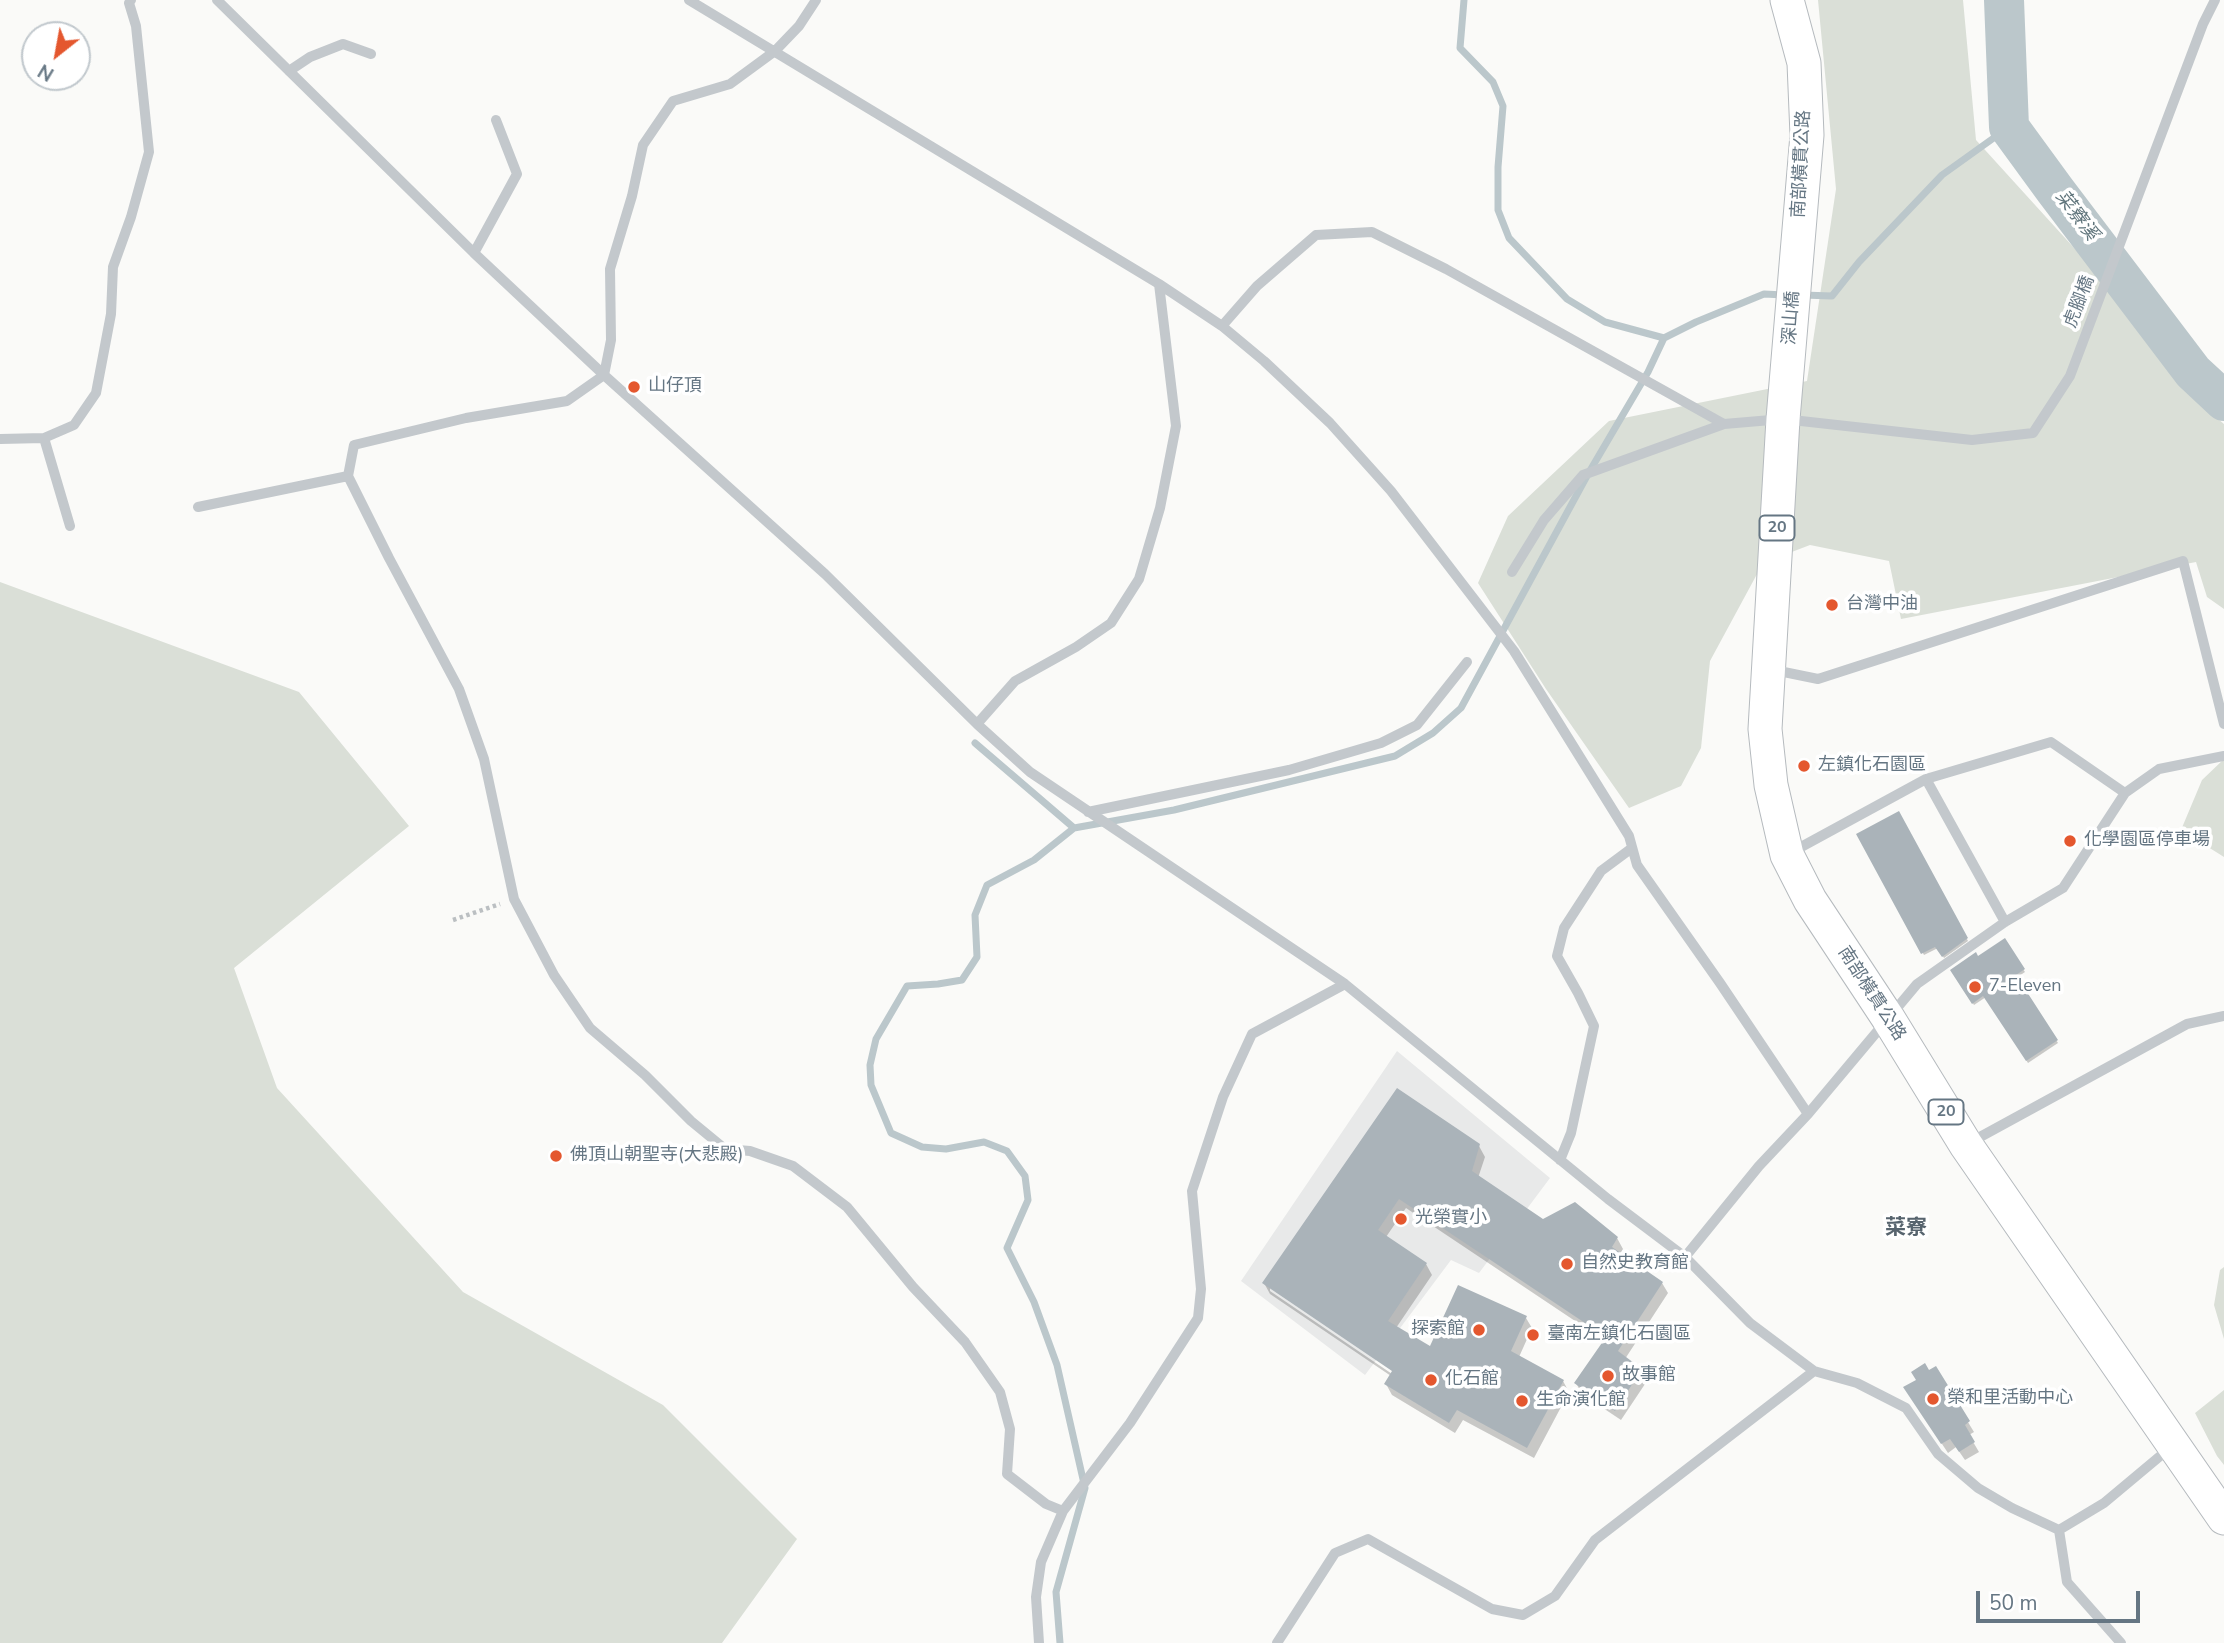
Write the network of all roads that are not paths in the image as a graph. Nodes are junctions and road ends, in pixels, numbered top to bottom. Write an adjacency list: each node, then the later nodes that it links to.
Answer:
1 (131, 0): 18 (lane)
2 (217, 0): 9 (lane)
3 (689, 0): 7 (lane)
4 (816, 0): 7 (lane)
5 (1787, 0): 11 (main road, 南部橫貫公路 / 20)
6 (2215, 0): 16 (lane, 虎腳橋)
7 (775, 51): 13 (lane); 15 (lane)
8 (371, 54): 9 (lane)
9 (289, 71): 12 (lane)
10 (496, 120): 12 (lane)
11 (1797, 247): 16 (main road, 深山橋 / 20)
12 (474, 253): 15 (lane)
13 (1159, 285): 14 (lane); 26 (lane)
14 (1222, 326): 17 (lane); 32 (lane)
15 (604, 375): 20 (lane); 26 (lane)
16 (1785, 403): 17 (lane); 25 (main road, 南部橫貫公路 / 20)
17 (1724, 424): 23 (lane)
18 (44, 438): 19 (lane); 22 (lane)
19 (0, 439)
20 (348, 476): 21 (lane); 44 (lane)
21 (198, 507)
22 (70, 526)
23 (1512, 572)
24 (1467, 662): 31 (lane)
25 (1768, 668): 27 (lane); 33 (main road, 南部橫貫公路 / 20)
26 (977, 724): 31 (lane)
27 (2224, 724)
28 (2224, 756): 30 (lane)
29 (1926, 779): 30 (lane); 33 (lane); 34 (lane)
30 (2125, 793): 34 (lane)
31 (1088, 812): 35 (lane)
32 (1632, 848): 38 (lane); 40 (lane)
33 (1787, 855): 37 (main road, 南部橫貫公路 / 20)
34 (2004, 922): 37 (lane)
35 (1345, 984): 40 (lane); 44 (lane)
36 (2224, 1016): 39 (lane)
37 (1888, 1018): 38 (lane); 39 (main road, 南部橫貫公路 / 20)
38 (1808, 1114): 41 (lane)
39 (1966, 1145): 43 (main road, 南部橫貫公路 / 20)
40 (1560, 1160): 41 (lane)
41 (1685, 1256): 42 (lane)
42 (1814, 1371): 46 (lane); 48 (lane)
43 (2173, 1446): 45 (main road, 南部橫貫公路 / 20); 46 (lane)
44 (1063, 1511): 47 (lane)
45 (2224, 1518)
46 (2059, 1530): 49 (lane)
47 (1039, 1643)
48 (1277, 1643)
49 (2121, 1643)

